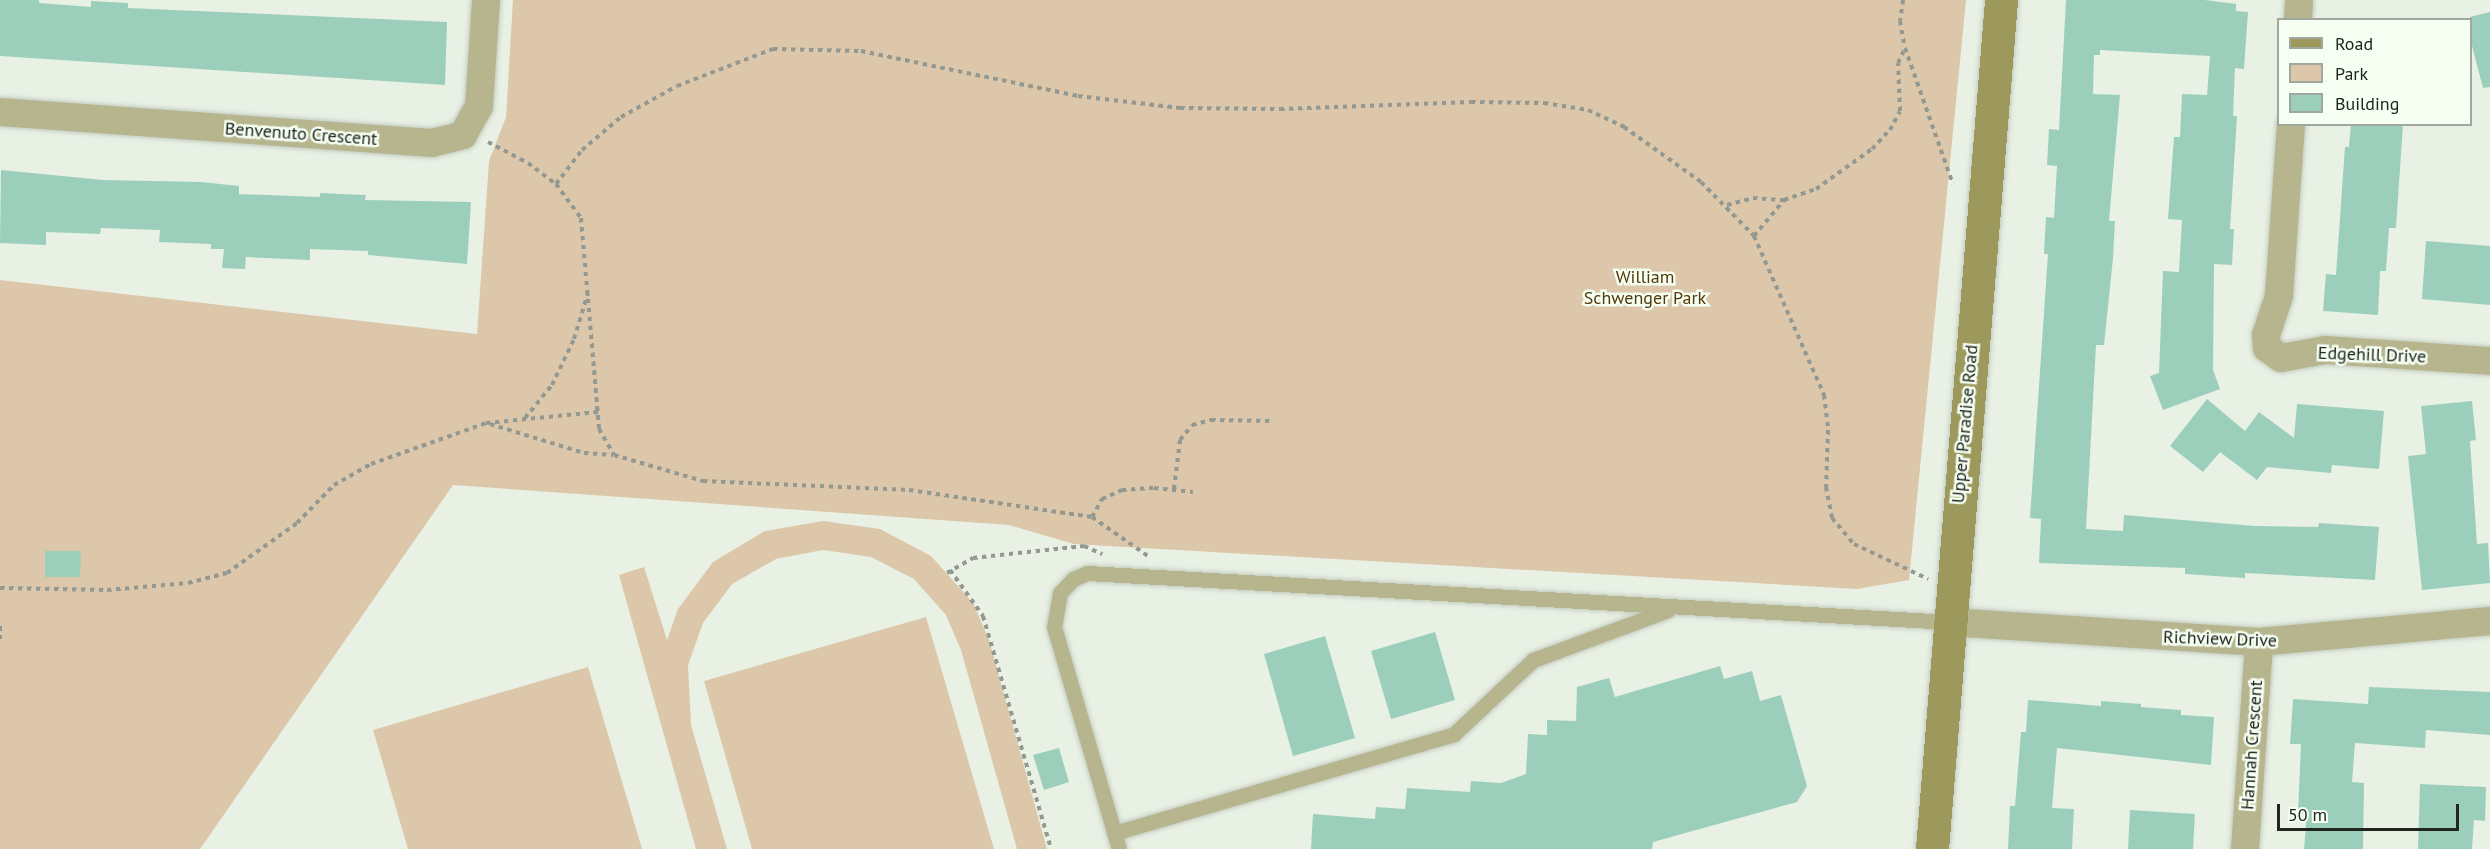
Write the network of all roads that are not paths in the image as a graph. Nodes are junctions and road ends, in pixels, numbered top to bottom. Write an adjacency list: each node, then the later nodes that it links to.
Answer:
1 (486, 0): 5 (street, Benvenuto Crescent)
2 (2001, 0): 10 (main road, Upper Paradise Road)
3 (2299, 0): 4 (street)
4 (2298, 18)
5 (0, 112)
6 (2291, 126): 7 (street, Edgehill Drive)
7 (2490, 361)
8 (1674, 608): 10 (lane); 12 (lane); 12 (lane)
9 (2490, 621): 11 (street, Richview Drive)
10 (1949, 622): 11 (street, Richview Drive); 14 (main road, Upper Paradise Road)
11 (2259, 642): 15 (street, Hannah Crescent)
12 (1114, 834): 13 (lane)
13 (1119, 849)
14 (1932, 849)
15 (2245, 849)

